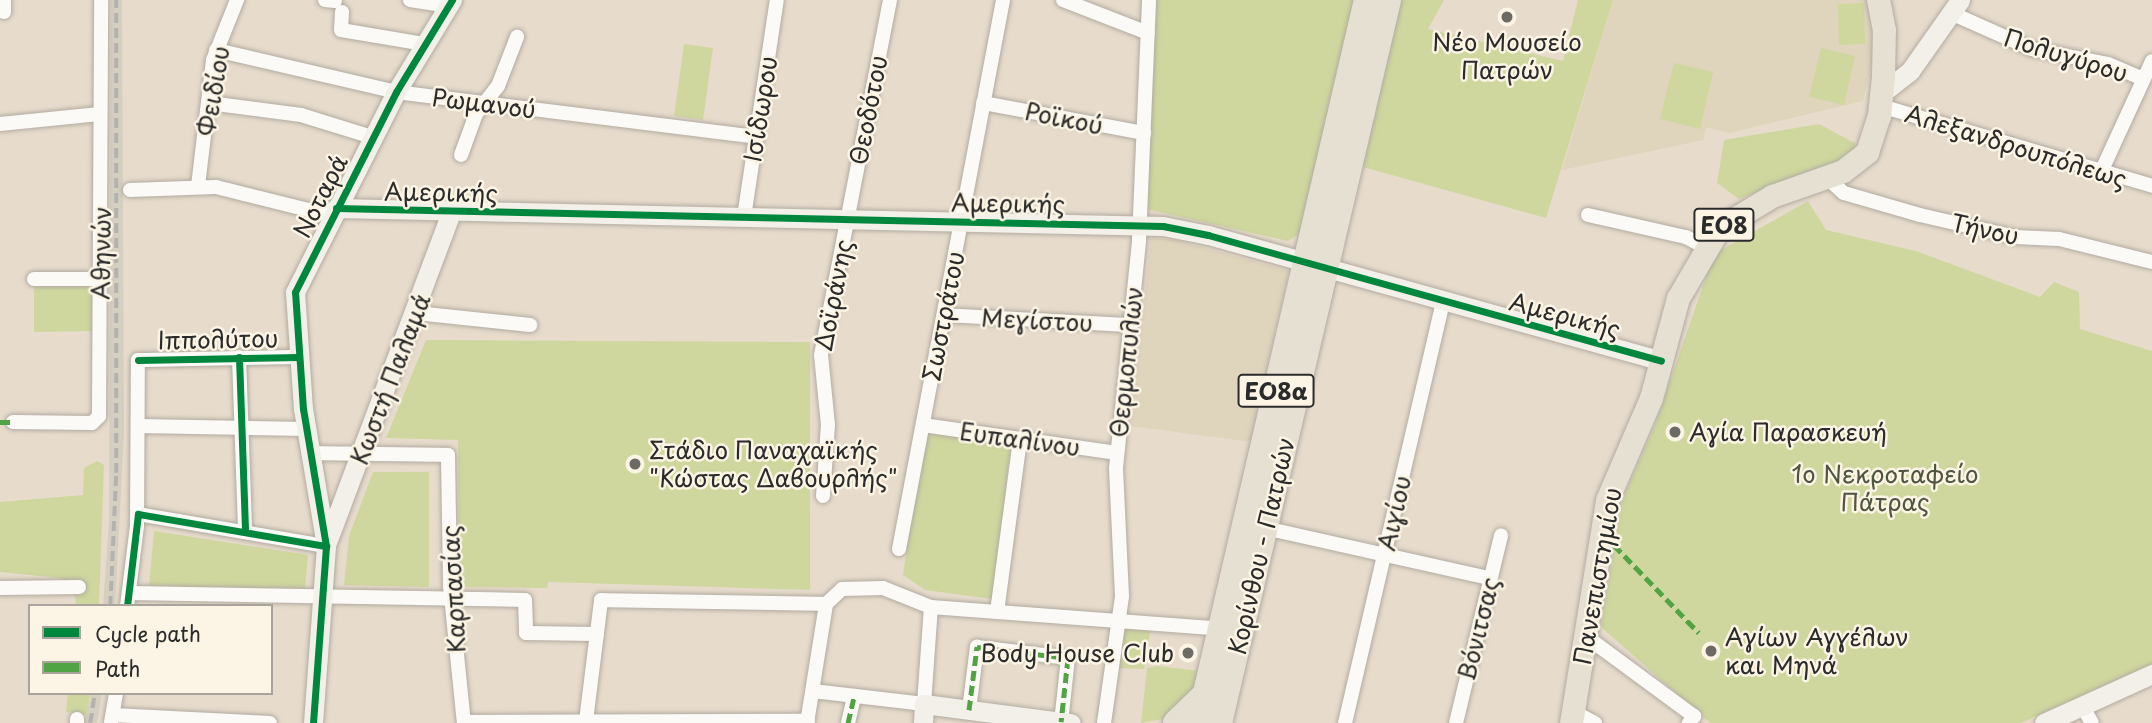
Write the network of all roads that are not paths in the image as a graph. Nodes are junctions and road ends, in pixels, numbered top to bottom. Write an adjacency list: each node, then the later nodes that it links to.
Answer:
1 (101, 0): 26 (street, Αθηνών)
2 (237, 0): 18 (street, Φειδίου)
3 (410, 0): 12 (street)
4 (777, 0): 30 (street, Ισίδωρου)
5 (890, 0): 41 (street, Θεοδότου)
6 (1003, 0): 25 (street, Σωστράτου)
7 (1063, 0): 15 (street)
8 (1150, 0): 15 (street, Θερμοπυλών)
9 (1367, 0): 46 (highway, Κορίνθου - Πατρών / ΕΟ8α)
10 (1388, 0): 46 (highway, Κορίνθου - Πατρών / ΕΟ8α)
11 (1878, 0): 22 (main road, Πανεπιστημίου / ΕΟ8)
12 (450, 3): 17 (street, Νοταρά)
13 (334, 4): 17 (street)
14 (1955, 7): 20 (street, Πολυγύρου); 22 (street)
15 (1148, 33): 28 (street, Θερμοπυλών)
16 (517, 37): 23 (street)
17 (425, 44): 21 (street, Νοταρά)
18 (216, 50): 21 (street, Ρωμανού); 24 (street, Φειδίου)
19 (2152, 61): 20 (street)
20 (2143, 79): 32 (street)
21 (396, 92): 23 (street, Ρωμανού); 29 (street, Νοταρά)
22 (1881, 99): 32 (street, Αλεξανδρουπόλεως); 33 (main road, Πανεπιστημίου / ΕΟ8)
23 (484, 102): 30 (street, Ρωμανού); 31 (street)
24 (209, 103): 29 (street); 34 (street, Φειδίου)
25 (984, 103): 28 (street, Ροϊκού); 42 (street, Σωστράτου)
26 (100, 114): 27 (street); 48 (street, Αθηνών)
27 (0, 124)
28 (1144, 133): 43 (street, Θερμοπυλών)
29 (372, 137): 37 (street, Νοταρά)
30 (756, 137): 40 (street, Ισίδωρου)
31 (461, 155)
32 (2101, 172): 35 (street, Αλεξανδρουπόλεως)
33 (1826, 177): 44 (main road, Πανεπιστημίου / ΕΟ8); 45 (street, Τήνου)
34 (198, 186): 36 (street); 37 (street)
35 (2152, 186)
36 (130, 190)
37 (334, 212): 38 (street, Αμερικής); 55 (street, Νοταρά)
38 (451, 212): 40 (street, Αμερικής); 50 (street, Κωστή Παλαμά)
39 (1588, 215): 44 (street)
40 (744, 217): 41 (street, Αμερικής)
41 (847, 219): 42 (street, Αμερικής); 66 (street, Δοϊράνης)
42 (961, 221): 43 (street, Αμερικής); 51 (street, Σωστράτου)
43 (1140, 225): 46 (street, Αμερικής); 53 (street, Θερμοπυλών)
44 (1705, 247): 56 (main road, Πανεπιστημίου / ΕΟ8)
45 (2152, 262)
46 (1315, 267): 49 (street, Αμερικής); 68 (highway, Κορίνθου - Πατρών / ΕΟ8α); 84 (highway, Κορίνθου - Πατρών / ΕΟ8α)
47 (34, 279): 48 (street)
48 (101, 279): 57 (street, Αθηνών)
49 (1443, 302): 56 (street, Αμερικής); 73 (street, Αιγίου)
50 (415, 313): 52 (street); 64 (street, Κωστή Παλαμά)
51 (944, 315): 53 (street, Μεγίστου); 58 (street, Σωστράτου)
52 (530, 325)
53 (1130, 325): 65 (street, Θερμοπυλών)
54 (239, 358): 55 (street, Ιππολύτου); 59 (street, Ιππολύτου); 60 (street)
55 (298, 358): 61 (street, Νοταρά)
56 (1661, 361): 86 (main road, Πανεπιστημίου / ΕΟ8)
57 (13, 422)
58 (923, 425): 62 (street, Ευπαλίνου); 72 (street, Σωστράτου)
59 (138, 426): 60 (street); 67 (street)
60 (242, 428): 61 (street); 69 (street)
61 (306, 429): 63 (street, Νοταρά)
62 (1020, 439): 65 (street, Ευπαλίνου); 82 (street)
63 (310, 453): 64 (street); 71 (street, Νοταρά)
64 (362, 453): 71 (street, Κωστή Παλαμά); 79 (street, Καρπασίας)
65 (1117, 453): 83 (street, Θερμοπυλών)
66 (823, 496)
67 (138, 514): 69 (street); 78 (street)
68 (1265, 528): 73 (street); 108 (highway, Κορίνθου - Πατρών / ΕΟ8α)
69 (245, 531): 71 (street)
70 (1501, 535): 74 (street, Βόνιτσας)
71 (326, 546): 77 (street)
72 (899, 549)
73 (1384, 554): 74 (street); 109 (street, Αιγίου)
74 (1488, 578): 110 (street, Βόνιτσας)
75 (79, 587): 76 (street)
76 (0, 588)
77 (321, 598): 78 (street); 79 (street); 103 (street)
78 (128, 599)
79 (451, 600): 85 (street); 98 (street, Καρπασίας)
80 (826, 604): 81 (street); 85 (street); 88 (street)
81 (931, 607): 82 (street); 93 (street)
82 (998, 611): 83 (street)
83 (1119, 620): 84 (street); 105 (street, Θερμοπυλών)
84 (1221, 629): 89 (highway, Κορίνθου - Πατρών / ΕΟ8α)
85 (597, 634): 99 (street)
86 (1584, 635): 95 (main road, Πανεπιστημίου / ΕΟ8); 97 (street)
87 (2152, 674): 94 (street)
88 (813, 691): 91 (street); 100 (street)
89 (1206, 694): 106 (highway); 107 (highway, Κορίνθου - Πατρών / ΕΟ8α)
90 (116, 695): 96 (street)
91 (854, 696): 93 (street); 104 (street)
92 (969, 710): 93 (street); 101 (street); 101 (street)
93 (923, 714)
94 (2087, 715): 112 (street)
95 (1573, 717): 111 (street)
96 (112, 719): 102 (street)
97 (1692, 719)
98 (464, 722): 99 (street)
99 (586, 722): 100 (street)
100 (807, 722)
101 (1066, 722)
102 (270, 723)
103 (313, 723)
104 (848, 723)
105 (1104, 723)
106 (1176, 723)
107 (1199, 723)
108 (1219, 723)
109 (1345, 723)
110 (1456, 723)
111 (1595, 723)
112 (2044, 723)

